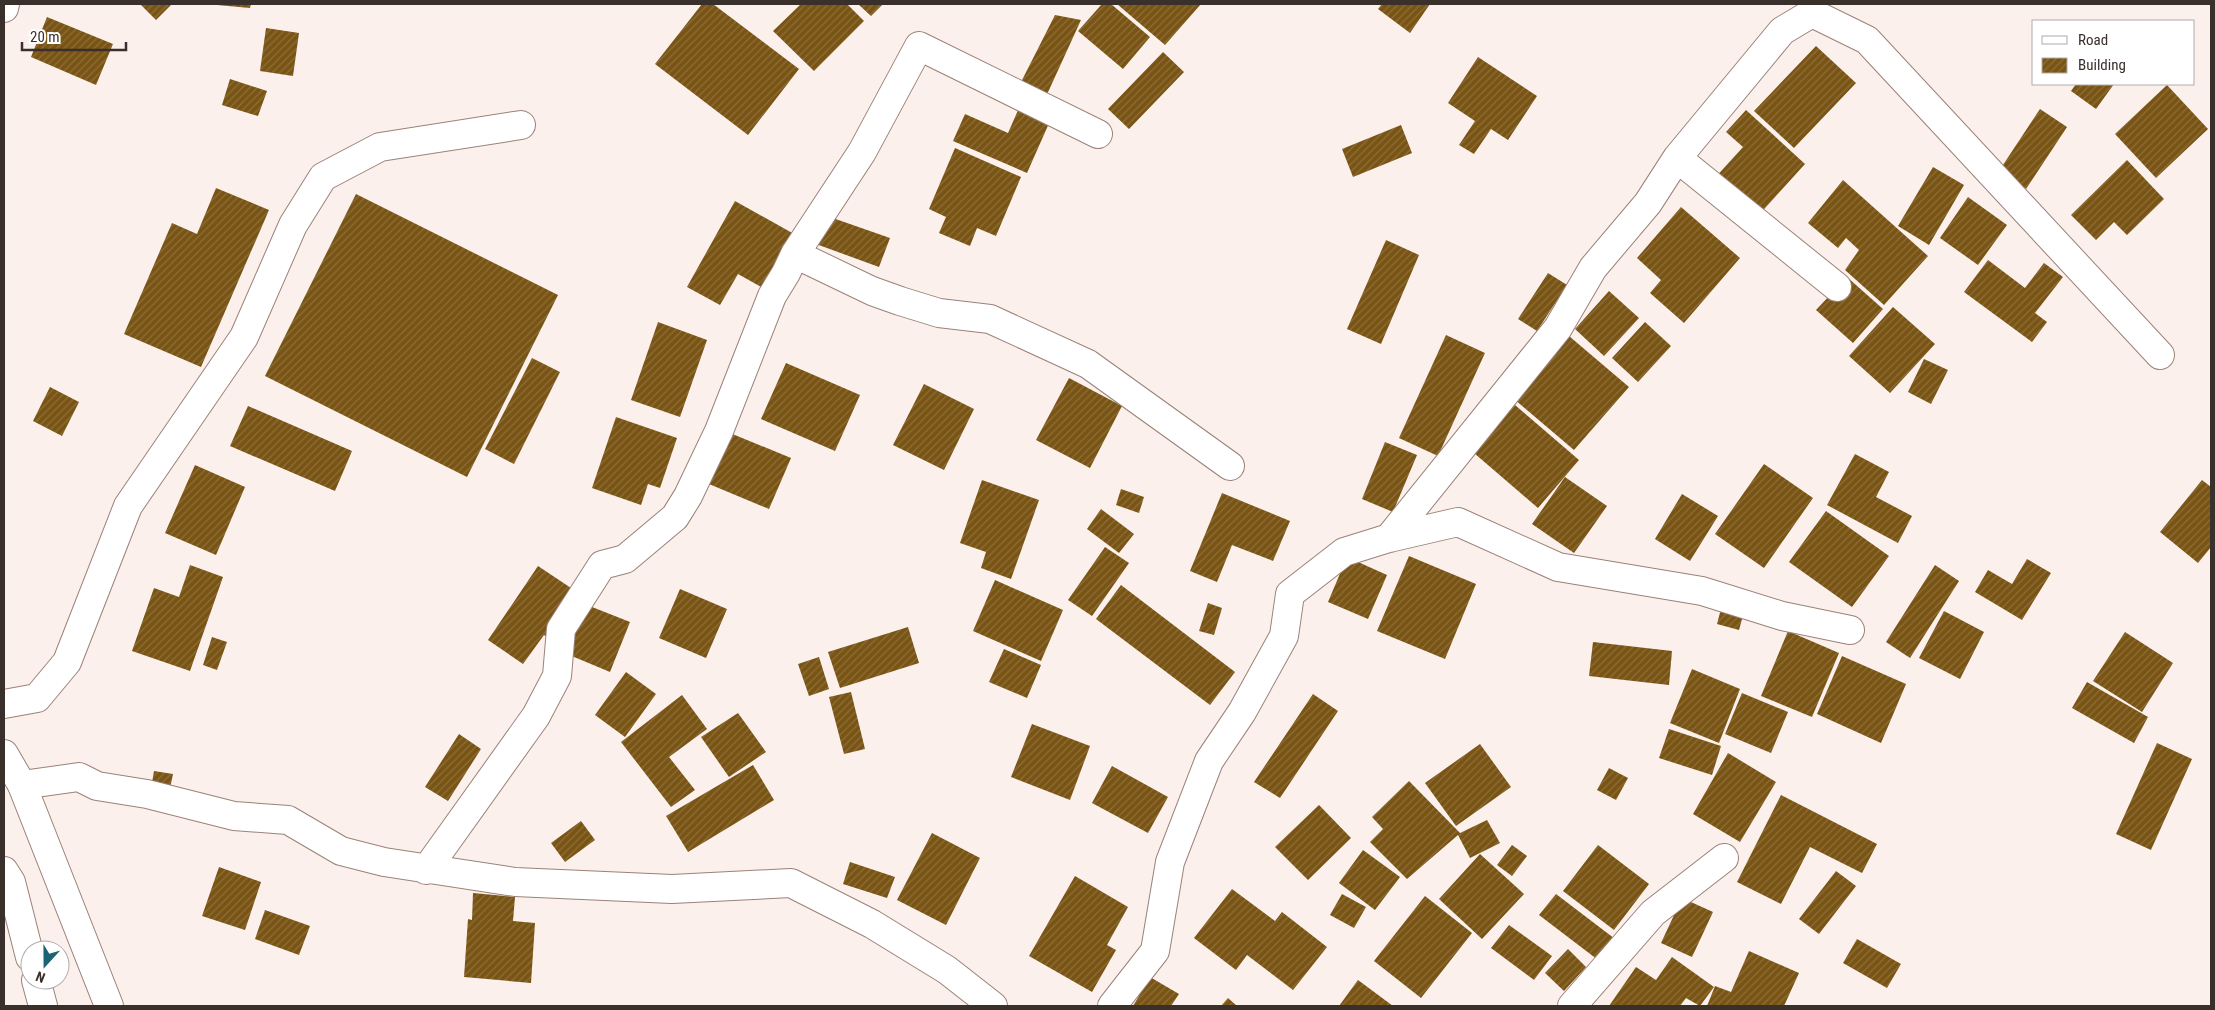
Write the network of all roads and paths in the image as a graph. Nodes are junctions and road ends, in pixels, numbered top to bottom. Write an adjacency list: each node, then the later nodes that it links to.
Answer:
1 (5, 4): 2 (street)
2 (4, 8)
3 (521, 125): 12 (street)
4 (1098, 134): 6 (street)
5 (1677, 158): 7 (street); 8 (street); 10 (street)
6 (795, 254): 9 (street); 16 (street)
7 (1836, 287)
8 (2160, 355)
9 (1230, 466)
10 (1389, 538): 11 (street); 23 (street)
11 (1850, 630)
12 (4, 704)
13 (4, 754): 14 (street)
14 (22, 785): 16 (street); 21 (street)
15 (1724, 858): 24 (street)
16 (426, 870): 22 (street)
17 (4, 871): 18 (street)
18 (26, 940)
19 (39, 990): 20 (street)
20 (43, 1006)
21 (109, 1006)
22 (993, 1006)
23 (1112, 1006)
24 (1572, 1006)

